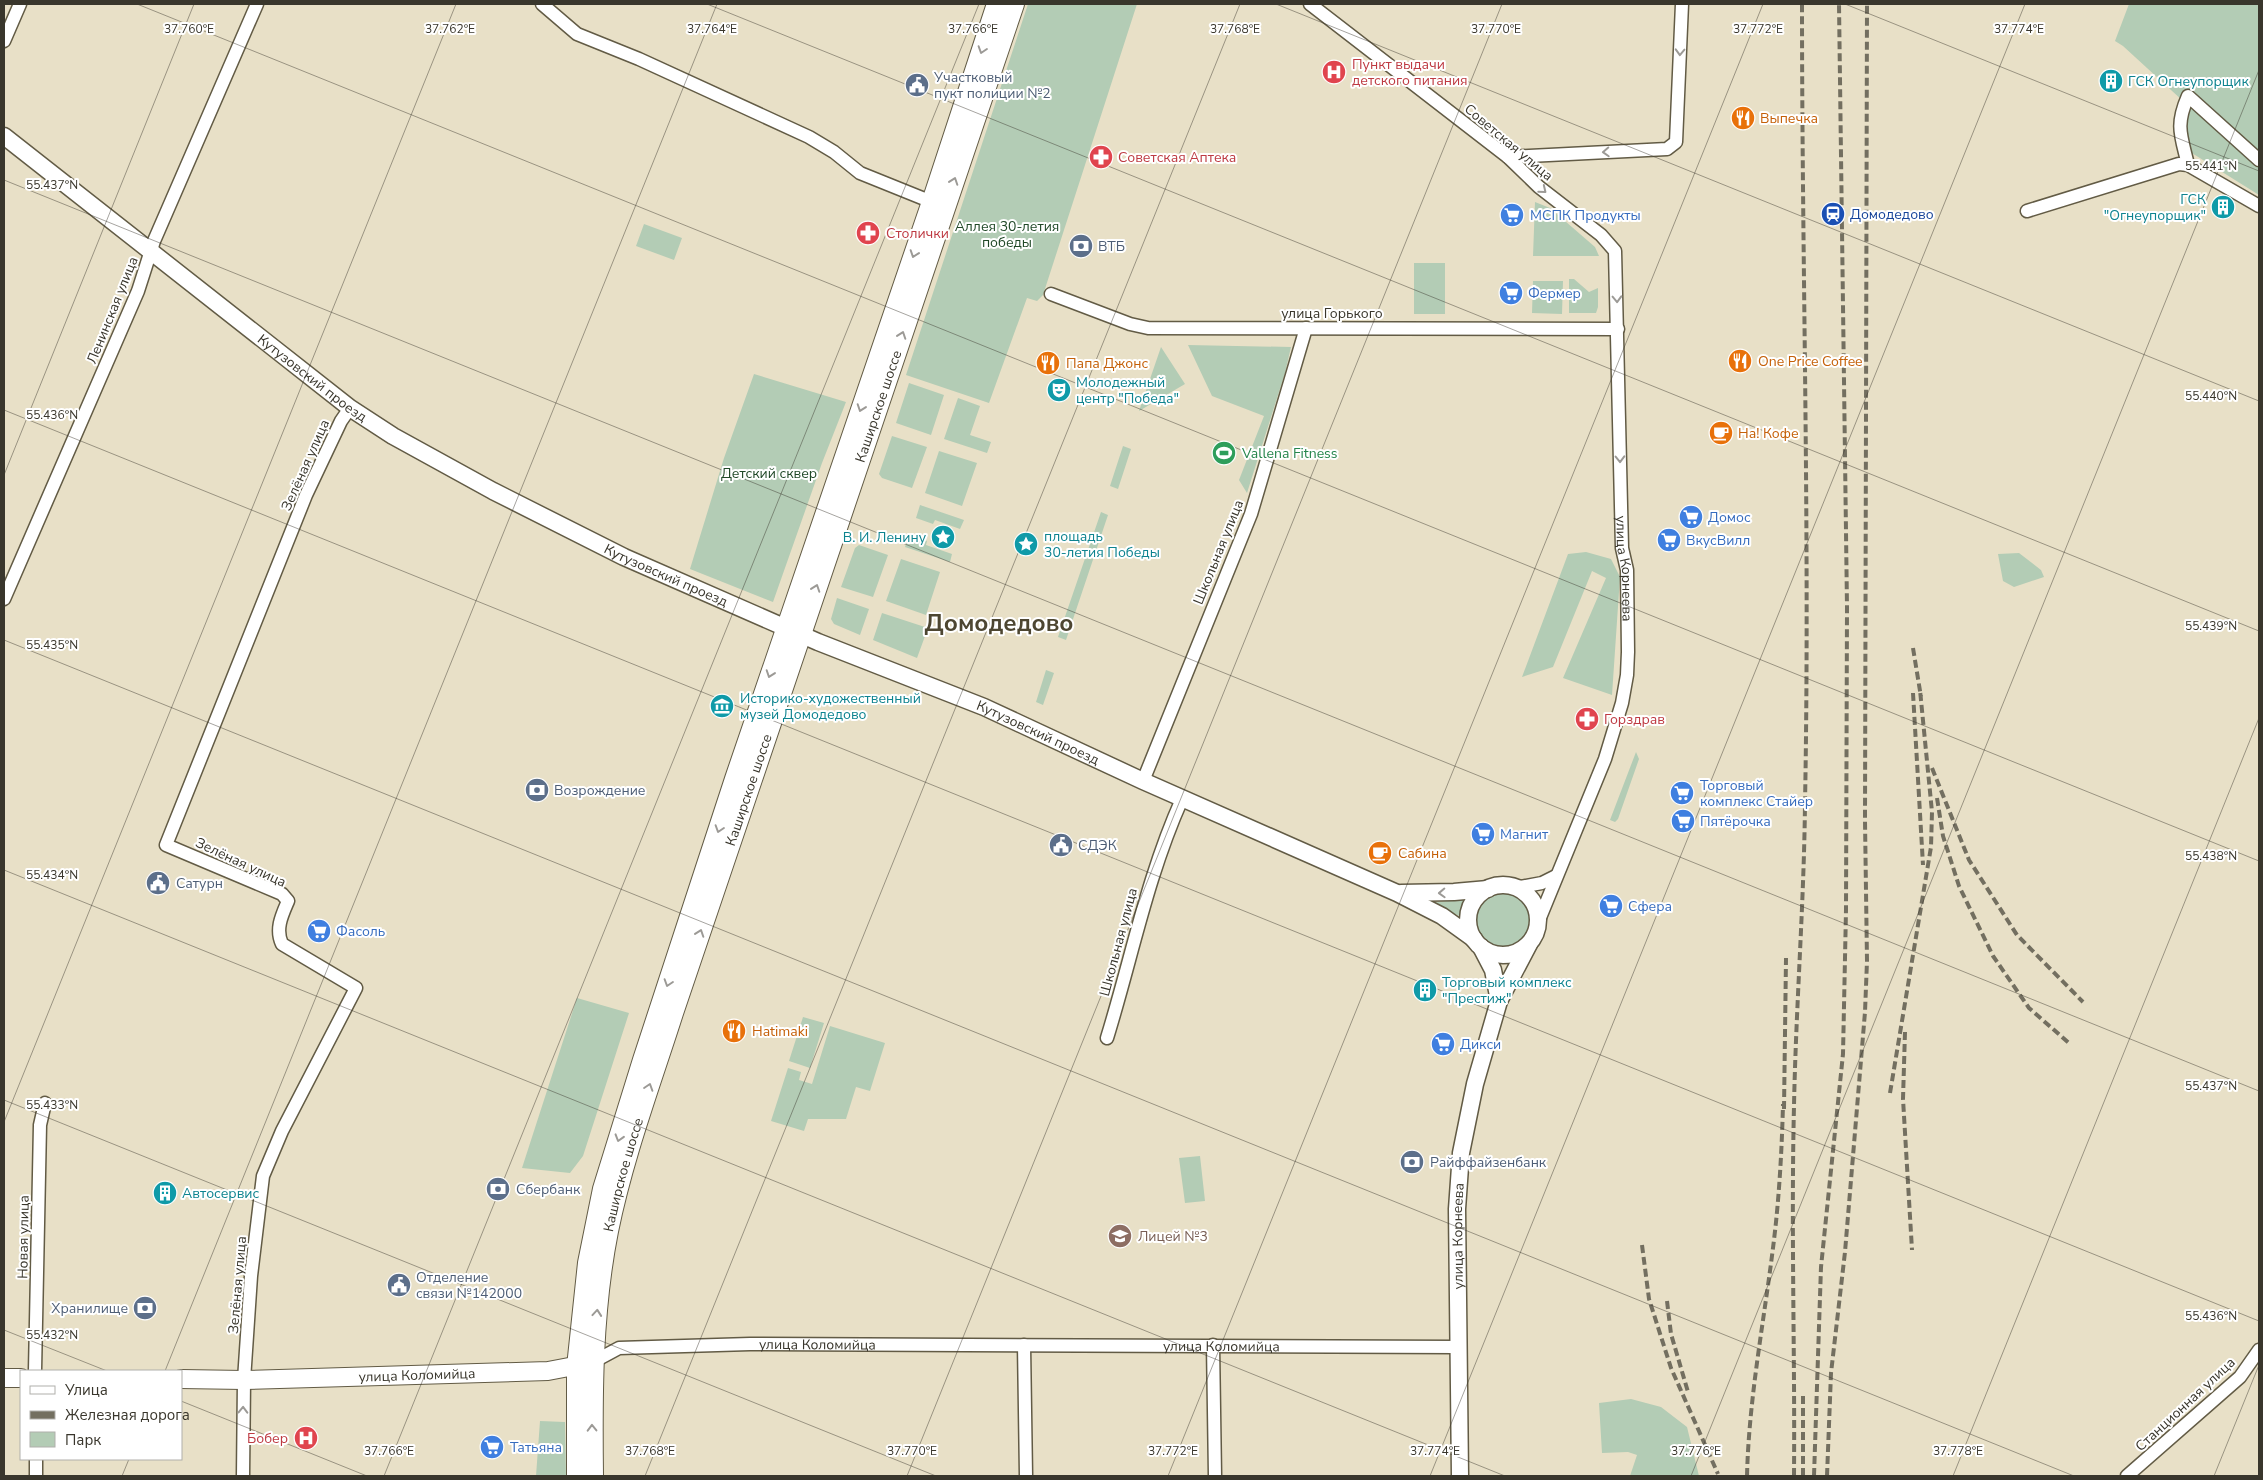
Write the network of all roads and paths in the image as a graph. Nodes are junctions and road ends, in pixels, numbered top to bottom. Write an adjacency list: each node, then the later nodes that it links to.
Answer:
1 (20, 4): 8 (street)
2 (257, 4): 17 (street, Ленинская улица)
3 (542, 4): 13 (street)
4 (997, 4): 13 (main road, Каширское шоссе, one-way to 13)
5 (1014, 4): 23 (main road, Каширское шоссе, one-way to 5)
6 (1310, 4): 10 (street, Советская улица)
7 (1682, 4): 10 (street, one-way to 10)
8 (4, 41)
9 (4, 136): 17 (street, Кутузовский проезд)
10 (1508, 157): 16 (street, Советская улица, one-way to 16)
11 (2259, 160): 12 (street)
12 (2188, 165): 14 (street); 15 (street)
13 (932, 202): 23 (main road, Каширское шоссе, one-way to 23)
14 (2259, 206)
15 (2027, 211)
16 (1615, 251): 20 (street, улица Корнеева, one-way to 20)
17 (151, 252): 21 (street, Кутузовский проезд); 22 (street, Ленинская улица)
18 (1051, 294): 19 (street, улица Горького)
19 (1306, 328): 20 (street, улица Горького); 24 (street, Школьная улица)
20 (1618, 329): 26 (street, улица Корнеева, one-way to 26)
21 (350, 408): 23 (street, Кутузовский проезд); 45 (street, Зелёная улица)
22 (4, 599)
23 (793, 631): 24 (street, Кутузовский проезд); 40 (main road, Каширское шоссе)
24 (1143, 781): 25 (street, Кутузовский проезд)
25 (1182, 799): 29 (street, Кутузовский проезд); 34 (street, Школьная улица)
26 (1556, 876): 27 (street); 30 (street, улица Корнеева)
27 (1515, 888): 28 (street); 30 (street)
28 (1488, 889): 29 (street, one-way to 29); 31 (street)
29 (1397, 893): 31 (street, Кутузовский проезд)
30 (1538, 925): 32 (street)
31 (1477, 943): 32 (street); 33 (street)
32 (1529, 944): 33 (street, улица Корнеева)
33 (1499, 1001): 38 (street, улица Корнеева)
34 (1107, 1038)
35 (45, 1103): 41 (street, Новая улица)
36 (1024, 1345): 37 (street, улица Коломийца); 40 (street, улица Коломийца); 51 (street)
37 (1214, 1345): 38 (street, улица Коломийца); 52 (street)
38 (1457, 1347): 53 (street, улица Корнеева)
39 (2259, 1350): 54 (street, Станционная улица)
40 (585, 1364): 45 (main road, улица Коломийца); 49 (main road, Каширское шоссе); 50 (main road, Каширское шоссе, one-way to 40)
41 (35, 1370)
42 (4, 1378): 43 (main road)
43 (20, 1378)
44 (182, 1379): 45 (main road, улица Коломийца)
45 (244, 1380): 48 (street, Зелёная улица, one-way to 45)
46 (36, 1460): 47 (street)
47 (36, 1476)
48 (243, 1476)
49 (577, 1476)
50 (593, 1476)
51 (1026, 1476)
52 (1215, 1476)
53 (1460, 1476)
54 (2127, 1476)

